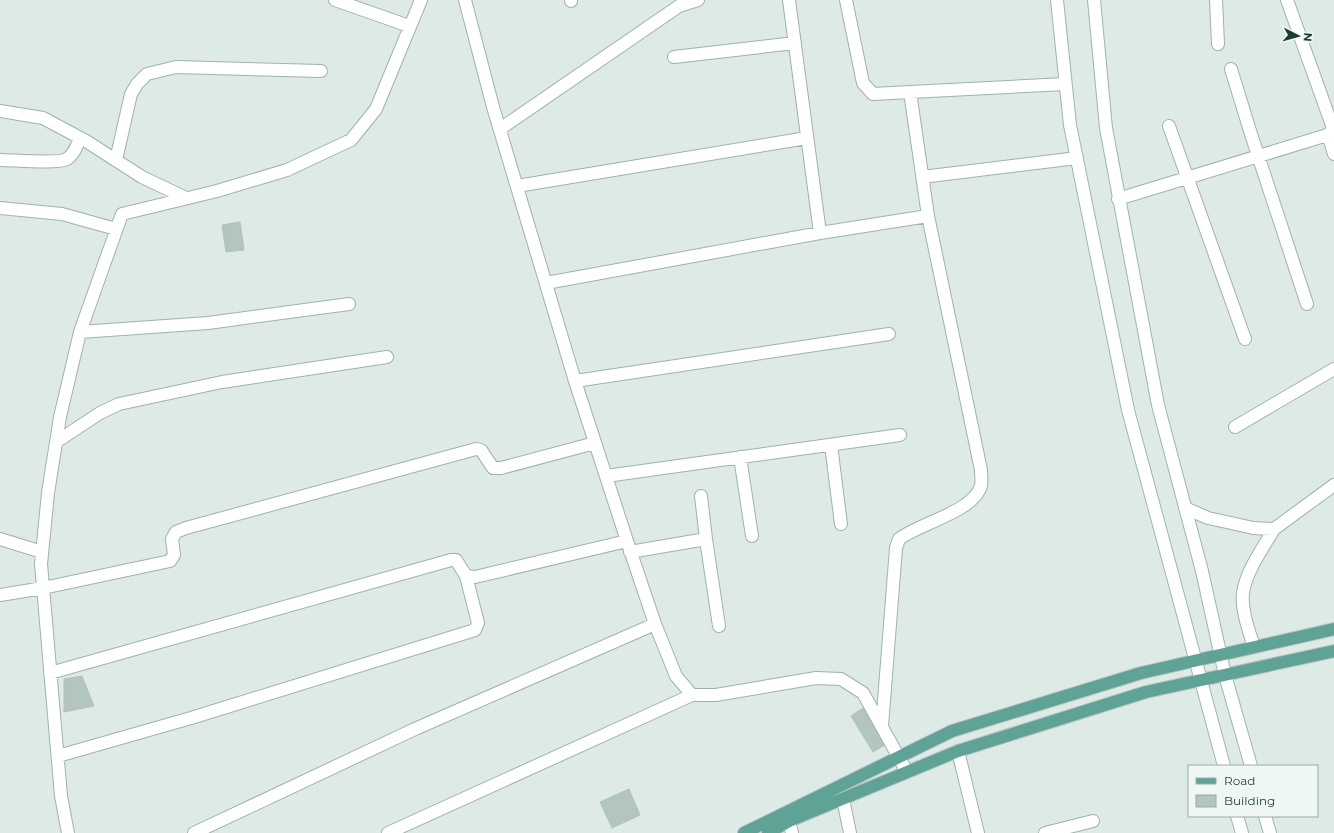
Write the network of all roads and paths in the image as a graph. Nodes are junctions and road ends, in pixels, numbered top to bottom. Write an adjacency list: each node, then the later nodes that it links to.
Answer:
1 (335, 0): 11 (street)
2 (421, 0): 11 (street)
3 (465, 0): 21 (street)
4 (698, 0): 21 (street)
5 (789, 0): 12 (street)
6 (846, 0): 18 (street)
7 (1057, 0): 17 (street)
8 (1094, 0): 34 (street)
9 (1216, 0): 13 (street)
10 (1286, 0): 22 (street)
11 (409, 26): 33 (street)
12 (795, 43): 14 (street); 24 (street)
13 (1218, 44)
14 (674, 57)
15 (1231, 69): 26 (street)
16 (321, 71): 29 (street)
17 (1065, 84): 18 (street); 27 (street)
18 (910, 92): 30 (street)
19 (0, 111): 23 (street)
20 (1169, 126): 31 (street)
21 (500, 129): 32 (street)
22 (1332, 132): 25 (street); 26 (street)
23 (80, 138): 28 (street); 29 (street)
24 (807, 138): 32 (street); 38 (street)
25 (1334, 154)
26 (1258, 155): 31 (street); 41 (street)
27 (1077, 158): 30 (street); 74 (street)
28 (0, 160)
29 (116, 160): 33 (street)
30 (922, 177): 36 (street)
31 (1187, 177): 34 (street); 44 (street)
32 (517, 186): 39 (street)
33 (186, 198): 37 (street)
34 (1118, 199): 57 (street)
35 (0, 208): 37 (street)
36 (928, 216): 38 (street); 79 (street)
37 (116, 229): 42 (street)
38 (820, 233): 39 (street)
39 (546, 283): 47 (street)
40 (349, 304): 42 (street)
41 (1307, 304)
42 (80, 332): 50 (street)
43 (889, 334): 47 (street)
44 (1245, 340)
45 (386, 357): 50 (street)
46 (1334, 369): 48 (street)
47 (575, 381): 51 (street)
48 (1235, 427)
49 (900, 435): 52 (street)
50 (56, 442): 64 (street)
51 (595, 443): 54 (street); 66 (street)
52 (832, 445): 53 (street); 58 (street)
53 (740, 457): 54 (street); 60 (street)
54 (606, 476): 63 (street)
55 (1334, 485): 59 (street)
56 (701, 496): 62 (street)
57 (1185, 508): 59 (street); 73 (street)
58 (841, 524)
59 (1274, 528): 71 (street)
60 (752, 536)
61 (0, 539): 64 (street)
62 (706, 539): 63 (street); 69 (street)
63 (629, 546): 65 (street); 68 (street)
64 (42, 552): 66 (street)
65 (466, 576): 75 (street); 81 (street)
66 (43, 588): 67 (street); 75 (street)
67 (0, 595)
68 (655, 624): 78 (street); 92 (street)
69 (719, 626)
70 (1334, 629): 71 (main road)
71 (1254, 647): 73 (main road)
72 (1334, 651): 76 (main road)
73 (1220, 655): 74 (main road); 76 (street)
74 (1194, 661): 77 (street); 82 (main road)
75 (50, 673): 81 (street)
76 (1225, 675): 77 (main road); 84 (street)
77 (1200, 680): 80 (main road); 83 (street)
78 (692, 694): 79 (street); 93 (street)
79 (882, 726): 82 (street)
80 (958, 750): 85 (main road); 97 (street)
81 (58, 756): 91 (street)
82 (899, 756): 85 (street); 94 (main road)
83 (1224, 765)
84 (1251, 765)
85 (907, 772): 86 (main road)
86 (843, 799): 90 (main road); 96 (street)
87 (1238, 817): 99 (street)
88 (1265, 817): 100 (street)
89 (1093, 821): 98 (street)
90 (790, 827): 95 (main road)
91 (68, 833)
92 (194, 833)
93 (388, 833)
94 (744, 833)
95 (768, 833)
96 (850, 833)
97 (978, 833)
98 (1045, 833)
99 (1242, 833)
100 (1270, 833)

